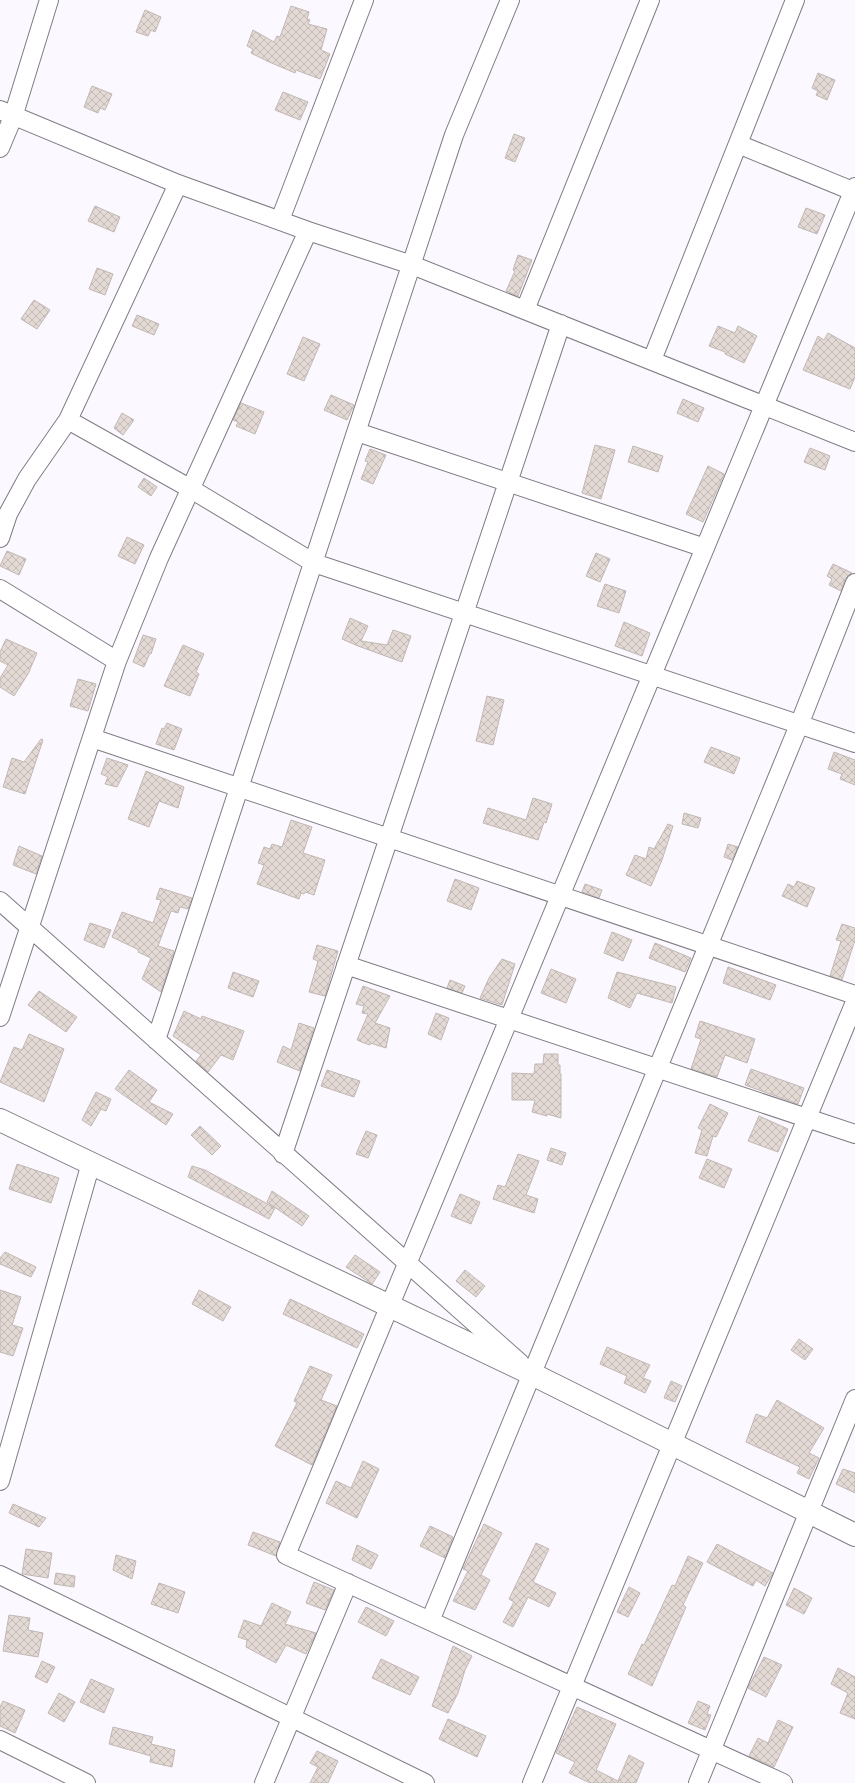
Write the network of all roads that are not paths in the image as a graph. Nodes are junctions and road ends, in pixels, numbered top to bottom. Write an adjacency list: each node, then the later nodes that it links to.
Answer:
1 (49, 0): 6 (street)
2 (364, 0): 11 (street)
3 (510, 0): 13 (street)
4 (650, 0): 14 (street)
5 (795, 0): 7 (street)
6 (7, 113): 8 (street); 9 (street)
7 (738, 144): 10 (street); 16 (street)
8 (0, 148)
9 (178, 184): 11 (street); 18 (street)
10 (854, 190): 17 (street)
11 (280, 220): 12 (street)
12 (308, 231): 13 (street); 22 (street)
13 (412, 265): 14 (street); 19 (street)
14 (525, 310): 15 (street)
15 (561, 324): 16 (street); 21 (street)
16 (652, 360): 17 (street)
17 (764, 406): 20 (street); 24 (street)
18 (68, 420): 22 (street); 23 (street)
19 (357, 432): 21 (street); 25 (street)
20 (855, 442)
21 (508, 482): 24 (street); 28 (street)
22 (191, 489): 25 (street); 29 (street)
23 (0, 538)
24 (705, 548): 30 (street)
25 (314, 563): 28 (street); 34 (street)
26 (855, 583): 31 (street)
27 (0, 589): 29 (street)
28 (464, 613): 30 (street); 35 (street)
29 (117, 661): 32 (street)
30 (652, 676): 31 (street); 36 (street)
31 (799, 725): 33 (street); 39 (street)
32 (92, 738): 34 (street); 38 (street)
33 (855, 743)
34 (240, 787): 35 (street); 45 (street)
35 (389, 838): 36 (street); 40 (street)
36 (560, 895): 39 (street); 44 (street)
37 (0, 901): 38 (street)
38 (30, 928): 43 (street); 45 (street)
39 (708, 946): 41 (street); 46 (street)
40 (346, 965): 44 (street); 50 (street)
41 (855, 995)
42 (855, 1002): 47 (street)
43 (0, 1017)
44 (509, 1019): 46 (street); 52 (street)
45 (156, 1040): 50 (street)
46 (658, 1069): 47 (street); 54 (street)
47 (807, 1118): 49 (street); 56 (street)
48 (0, 1120): 51 (main road)
49 (855, 1134)
50 (283, 1154): 52 (street)
51 (91, 1163): 53 (main road); 57 (street)
52 (407, 1264): 53 (street); 54 (street)
53 (389, 1306): 54 (main road); 61 (street)
54 (532, 1374): 56 (main road); 62 (street)
55 (855, 1399): 58 (street)
56 (672, 1444): 58 (main road); 63 (street)
57 (0, 1481)
58 (809, 1512): 59 (main road); 66 (street)
59 (855, 1535)
60 (0, 1576): 64 (street)
61 (348, 1583): 62 (street); 64 (street)
62 (430, 1621): 63 (street)
63 (572, 1686): 66 (street); 70 (street)
64 (291, 1718): 68 (street); 69 (street)
65 (0, 1740): 67 (street)
66 (711, 1750): 71 (street); 72 (street)
67 (86, 1783)
68 (264, 1783)
69 (425, 1783)
70 (532, 1783)
71 (698, 1783)
72 (783, 1783)

